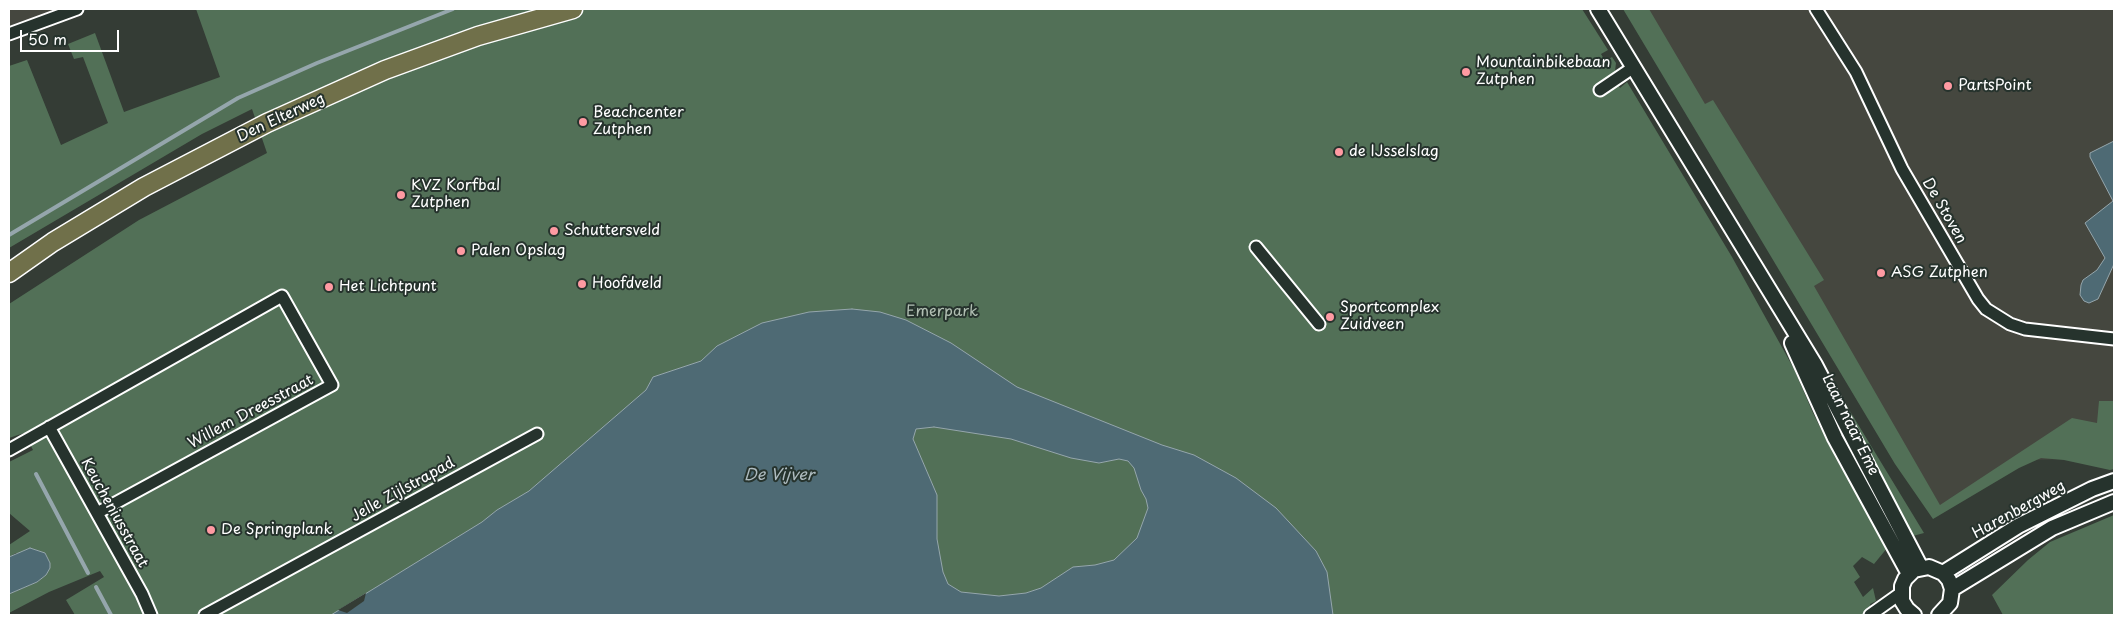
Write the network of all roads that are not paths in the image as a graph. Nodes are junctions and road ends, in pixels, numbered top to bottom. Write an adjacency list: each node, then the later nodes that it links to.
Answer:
1 (77, 9): 6 (street)
2 (573, 9): 10 (main road, Den Elterweg)
3 (1587, 9): 7 (street, Laan naar Eme)
4 (1598, 9): 7 (street, Laan naar Eme)
5 (1816, 9): 12 (street, De Stoven)
6 (9, 34)
7 (1630, 70): 8 (street); 19 (street, Laan naar Eme)
8 (1600, 90)
9 (1256, 247): 11 (street)
10 (9, 273)
11 (1319, 324)
12 (2114, 339)
13 (49, 427): 15 (street, Willem Dreesstraat); 18 (street, Keucheniusstraat); 18 (street, Willem Dreesstraat)
14 (537, 434): 24 (street, Jelle Zijlstrapad)
15 (9, 450)
16 (2114, 481): 20 (street, Harenbergweg)
17 (2114, 502): 21 (street)
18 (97, 513): 23 (street, Keucheniusstraat)
19 (1915, 571): 20 (street); 22 (street)
20 (1943, 573): 21 (street)
21 (1952, 589): 27 (street)
22 (1901, 592): 25 (street); 26 (street)
23 (151, 615)
24 (205, 615)
25 (1870, 615)
26 (1913, 615)
27 (1941, 615)

